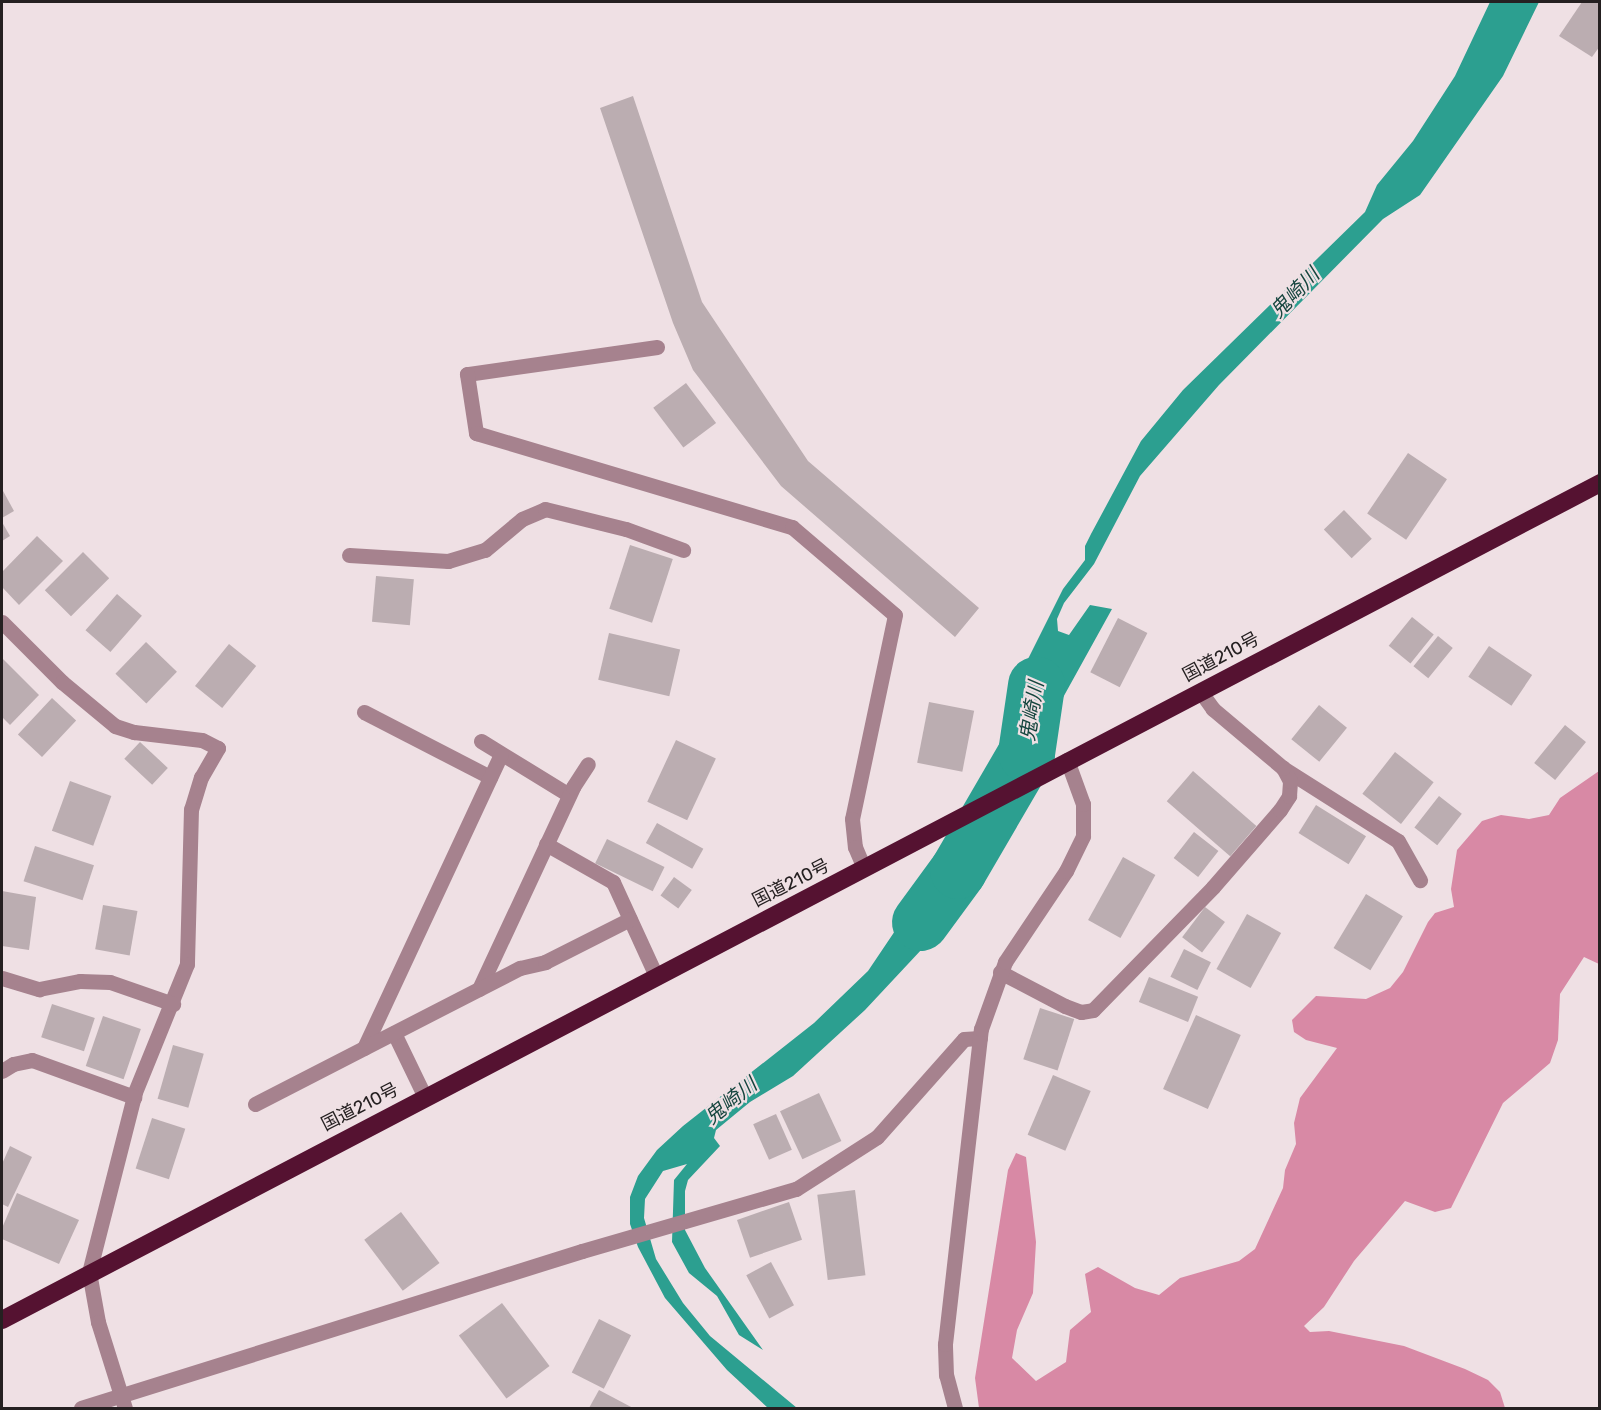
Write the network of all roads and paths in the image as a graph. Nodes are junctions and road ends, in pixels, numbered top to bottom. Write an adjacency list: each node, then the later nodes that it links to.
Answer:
1 (657, 346): 16 (street)
2 (1599, 483): 6 (highway, 国道210号)
3 (683, 550): 4 (street)
4 (349, 555)
5 (2, 622): 23 (street)
6 (1200, 691): 10 (highway, 国道210号); 12 (street)
7 (364, 712): 13 (street)
8 (481, 741): 9 (street)
9 (501, 754): 13 (street); 14 (street)
10 (1067, 760): 16 (highway, 国道210号); 19 (street)
11 (588, 764): 14 (street)
12 (1283, 768): 17 (street); 19 (street)
13 (490, 777): 26 (street)
14 (569, 795): 15 (street)
15 (546, 844): 18 (street); 22 (street)
16 (864, 868): 20 (highway, 国道210号)
17 (1420, 880)
18 (630, 919): 20 (street); 22 (street)
19 (1000, 972): 25 (street)
20 (656, 976): 29 (highway, 国道210号)
21 (2, 978): 23 (street)
22 (479, 989): 24 (street)
23 (173, 1004): 28 (street)
24 (394, 1033): 26 (street); 29 (street)
25 (980, 1038): 33 (street); 35 (street)
26 (364, 1048): 30 (street)
27 (2, 1071): 28 (street)
28 (134, 1097): 31 (street)
29 (425, 1097): 31 (highway, 国道210号)
30 (255, 1104)
31 (89, 1272): 32 (highway, 国道210号); 33 (street)
32 (2, 1320)
33 (123, 1403): 34 (street)
34 (81, 1408)
35 (955, 1408)

